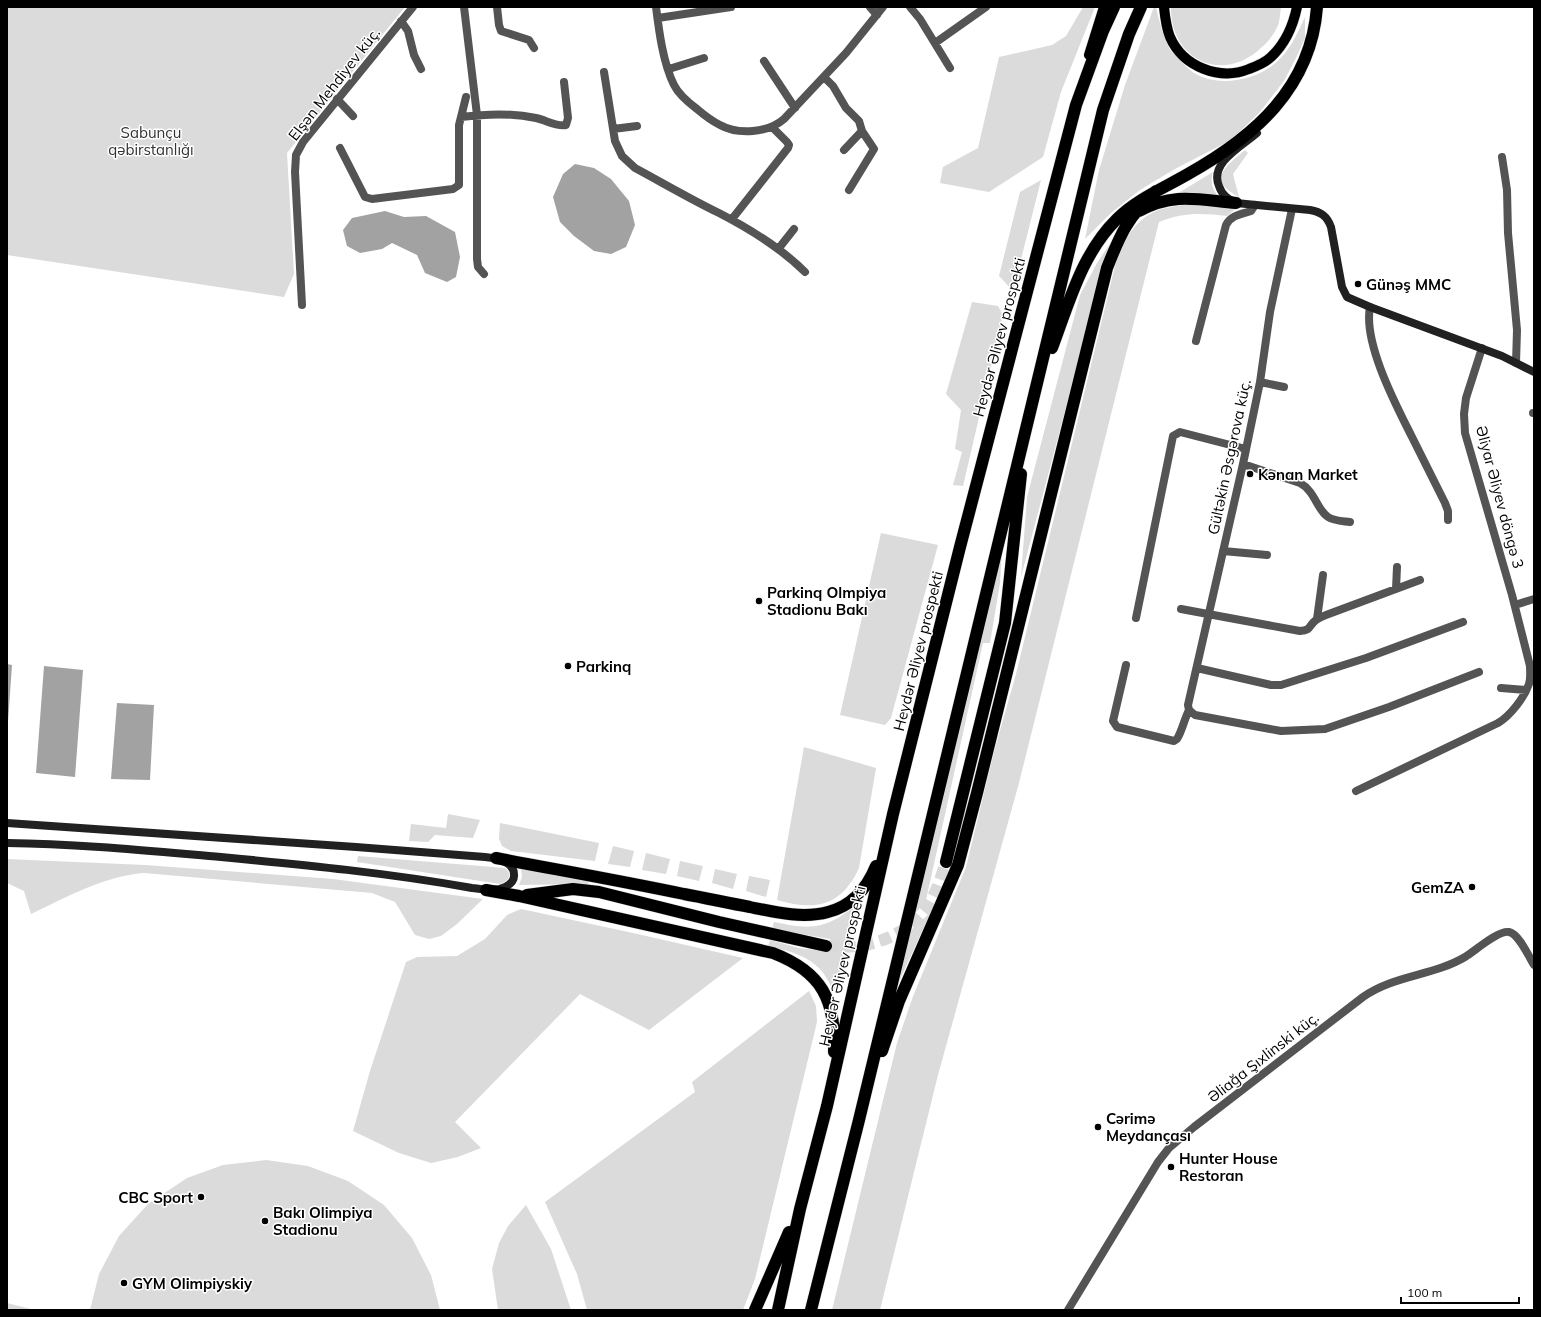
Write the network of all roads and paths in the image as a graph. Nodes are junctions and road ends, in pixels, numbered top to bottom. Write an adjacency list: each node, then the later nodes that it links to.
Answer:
1 (413, 7): 18 (street, Elşən Mehdiyev küç.)
2 (464, 7): 34 (street)
3 (497, 7): 20 (street)
4 (656, 7): 17 (street)
5 (731, 7): 17 (street)
6 (870, 7): 16 (street)
7 (883, 7): 16 (street)
8 (910, 7): 19 (street)
9 (986, 7): 19 (street)
10 (1104, 7): 32 (main road)
11 (1114, 7): 32 (highway, Heydər Əliyev prospekti)
12 (1141, 7): 63 (highway)
13 (1164, 7): 14 (main road)
14 (1297, 7)
15 (1317, 7): 29 (highway)
16 (877, 15): 27 (street)
17 (658, 18): 25 (street)
18 (401, 22): 24 (street); 31 (street, Elşən Mehdiyev küç.)
19 (935, 43): 23 (street)
20 (534, 48)
21 (704, 58): 25 (street)
22 (764, 61): 33 (street)
23 (950, 68)
24 (421, 69)
25 (669, 69): 38 (street)
26 (604, 72): 39 (street)
27 (824, 77): 33 (street); 40 (street)
28 (564, 82): 34 (street)
29 (1293, 82): 45 (highway); 46 (main road)
30 (466, 97): 36 (street)
31 (337, 99): 35 (street); 55 (street, Elşən Mehdiyev küç.)
32 (1076, 105): 88 (highway, Heydər Əliyev prospekti)
33 (795, 108): 38 (street)
34 (477, 115): 36 (street); 54 (street)
35 (353, 116)
36 (461, 118): 41 (street)
37 (636, 126): 39 (street)
38 (772, 127): 50 (street)
39 (612, 129): 50 (street)
40 (862, 131): 42 (street); 44 (street)
41 (340, 148)
42 (844, 150)
43 (1502, 157): 59 (street)
44 (849, 190)
45 (1156, 191): 49 (highway); 63 (highway)
46 (1236, 203): 47 (main road); 49 (highway)
47 (1255, 205): 48 (main road); 57 (street)
48 (1292, 209): 56 (main road); 61 (street, Gültəkin Əsgərova küç.)
49 (1130, 218): 98 (highway)
50 (732, 219): 52 (street)
51 (794, 229): 52 (street)
52 (778, 248): 53 (street)
53 (806, 272)
54 (484, 274)
55 (302, 305)
56 (1370, 307): 58 (main road); 66 (street)
57 (1196, 341)
58 (1482, 348): 59 (main road); 75 (street, Əliyar Əliyev döngə 3)
59 (1516, 363): 60 (main road)
60 (1534, 372)
61 (1260, 382): 62 (street); 64 (street, Gültəkin Əsgərova küç.)
62 (1284, 387)
63 (1032, 402): 92 (highway); 98 (highway)
64 (1246, 449): 65 (street, Gültəkin Əsgərova küç.); 78 (street)
65 (1243, 464): 67 (street); 68 (street, Gültəkin Əsgərova küç.)
66 (1448, 520)
67 (1350, 522)
68 (1223, 552): 69 (street); 77 (street, Gültəkin Əsgərova küç.)
69 (1267, 555)
70 (1397, 567): 73 (street)
71 (1323, 575): 79 (street)
72 (1420, 580): 73 (street)
73 (1396, 589): 79 (street)
74 (1534, 599): 75 (street)
75 (1515, 605): 85 (street, Əliyar Əliyev döngə 3)
76 (1181, 609): 77 (street)
77 (1208, 615): 79 (street); 82 (street, Gültəkin Əsgərova küç.)
78 (1136, 618)
79 (1317, 619)
80 (1463, 622): 82 (street)
81 (1126, 665): 86 (street, Gültəkin Əsgərova küç.)
82 (1197, 668): 86 (street, Gültəkin Əsgərova küç.)
83 (1479, 672): 86 (street)
84 (1501, 688): 85 (street)
85 (1526, 690): 87 (street, Əliyar Əliyev döngə 3)
86 (1189, 710)
87 (1356, 791)
88 (893, 814): 91 (highway); 97 (highway, Heydər Əliyev prospekti)
89 (7, 823): 91 (main road)
90 (7, 843): 93 (main road)
91 (496, 858): 93 (main road)
92 (946, 862)
93 (486, 890): 94 (highway)
94 (519, 896): 95 (highway); 97 (highway)
95 (826, 946)
96 (1534, 965): 104 (street, Əliağa Şıxlinski küç.)
97 (827, 1106): 99 (highway, Heydər Əliyev prospekti)
98 (859, 1120): 103 (highway)
99 (800, 1209): 100 (highway); 101 (highway); 102 (highway, Heydər Əliyev prospekti)
100 (755, 1310)
101 (771, 1310)
102 (778, 1310)
103 (811, 1310)
104 (1068, 1310)

